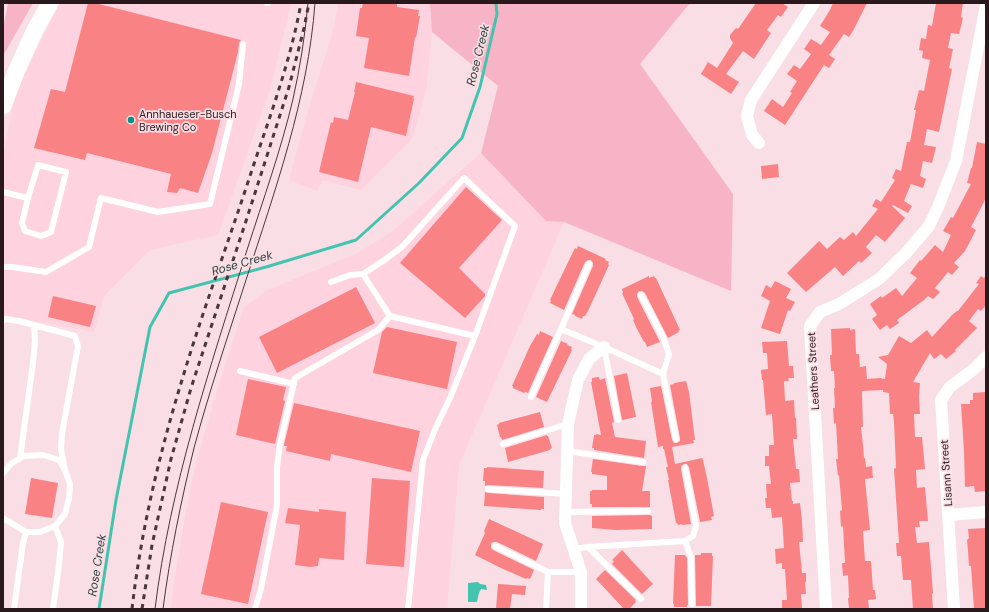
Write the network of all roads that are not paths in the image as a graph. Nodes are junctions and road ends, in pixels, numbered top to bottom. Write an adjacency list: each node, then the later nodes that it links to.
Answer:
1 (50, 3): 6 (street)
2 (814, 3): 7 (street)
3 (986, 6): 4 (street, Leathers Street)
4 (982, 42): 59 (street, Leathers Street)
5 (242, 44): 11 (lane)
6 (3, 106)
7 (758, 143)
8 (3, 192): 9 (lane)
9 (28, 198): 9 (lane)
10 (589, 264): 18 (lane)
11 (3, 267)
12 (363, 274): 13 (lane); 15 (lane); 19 (lane)
13 (331, 282)
14 (641, 294): 23 (lane)
15 (390, 316): 19 (lane); 24 (lane)
16 (3, 321): 17 (lane)
17 (34, 325): 31 (lane); 34 (lane)
18 (562, 329): 20 (lane); 25 (lane)
19 (475, 336): 56 (lane)
20 (604, 347): 23 (lane); 26 (lane); 27 (street)
21 (986, 357): 41 (street, Lisann Street)
22 (240, 371): 24 (lane)
23 (663, 374): 28 (lane)
24 (294, 384): 55 (lane)
25 (531, 397)
26 (618, 420)
27 (568, 424): 29 (lane); 30 (street)
28 (676, 439)
29 (503, 444)
30 (567, 450): 32 (lane); 37 (street)
31 (20, 458): 34 (lane); 35 (lane)
32 (643, 462)
33 (685, 468): 45 (lane)
34 (65, 470): 43 (lane)
35 (3, 473)
36 (488, 489): 37 (lane)
37 (566, 494): 38 (street)
38 (566, 512): 39 (lane); 48 (street)
39 (648, 512)
40 (986, 512): 41 (street)
41 (949, 514): 60 (street, Lisann Street)
42 (3, 518): 44 (lane)
43 (55, 526): 44 (lane); 54 (lane)
44 (26, 532): 53 (lane)
45 (685, 541): 47 (lane); 52 (lane)
46 (495, 546): 49 (lane)
47 (588, 547): 48 (lane); 51 (lane)
48 (573, 549): 50 (street)
49 (548, 572): 50 (lane); 57 (lane)
50 (581, 572): 58 (street)
51 (641, 599)
52 (692, 604)
53 (14, 609)
54 (53, 609)
55 (254, 609)
56 (408, 609)
57 (546, 609)
58 (581, 609)
59 (826, 609)
60 (954, 609)

